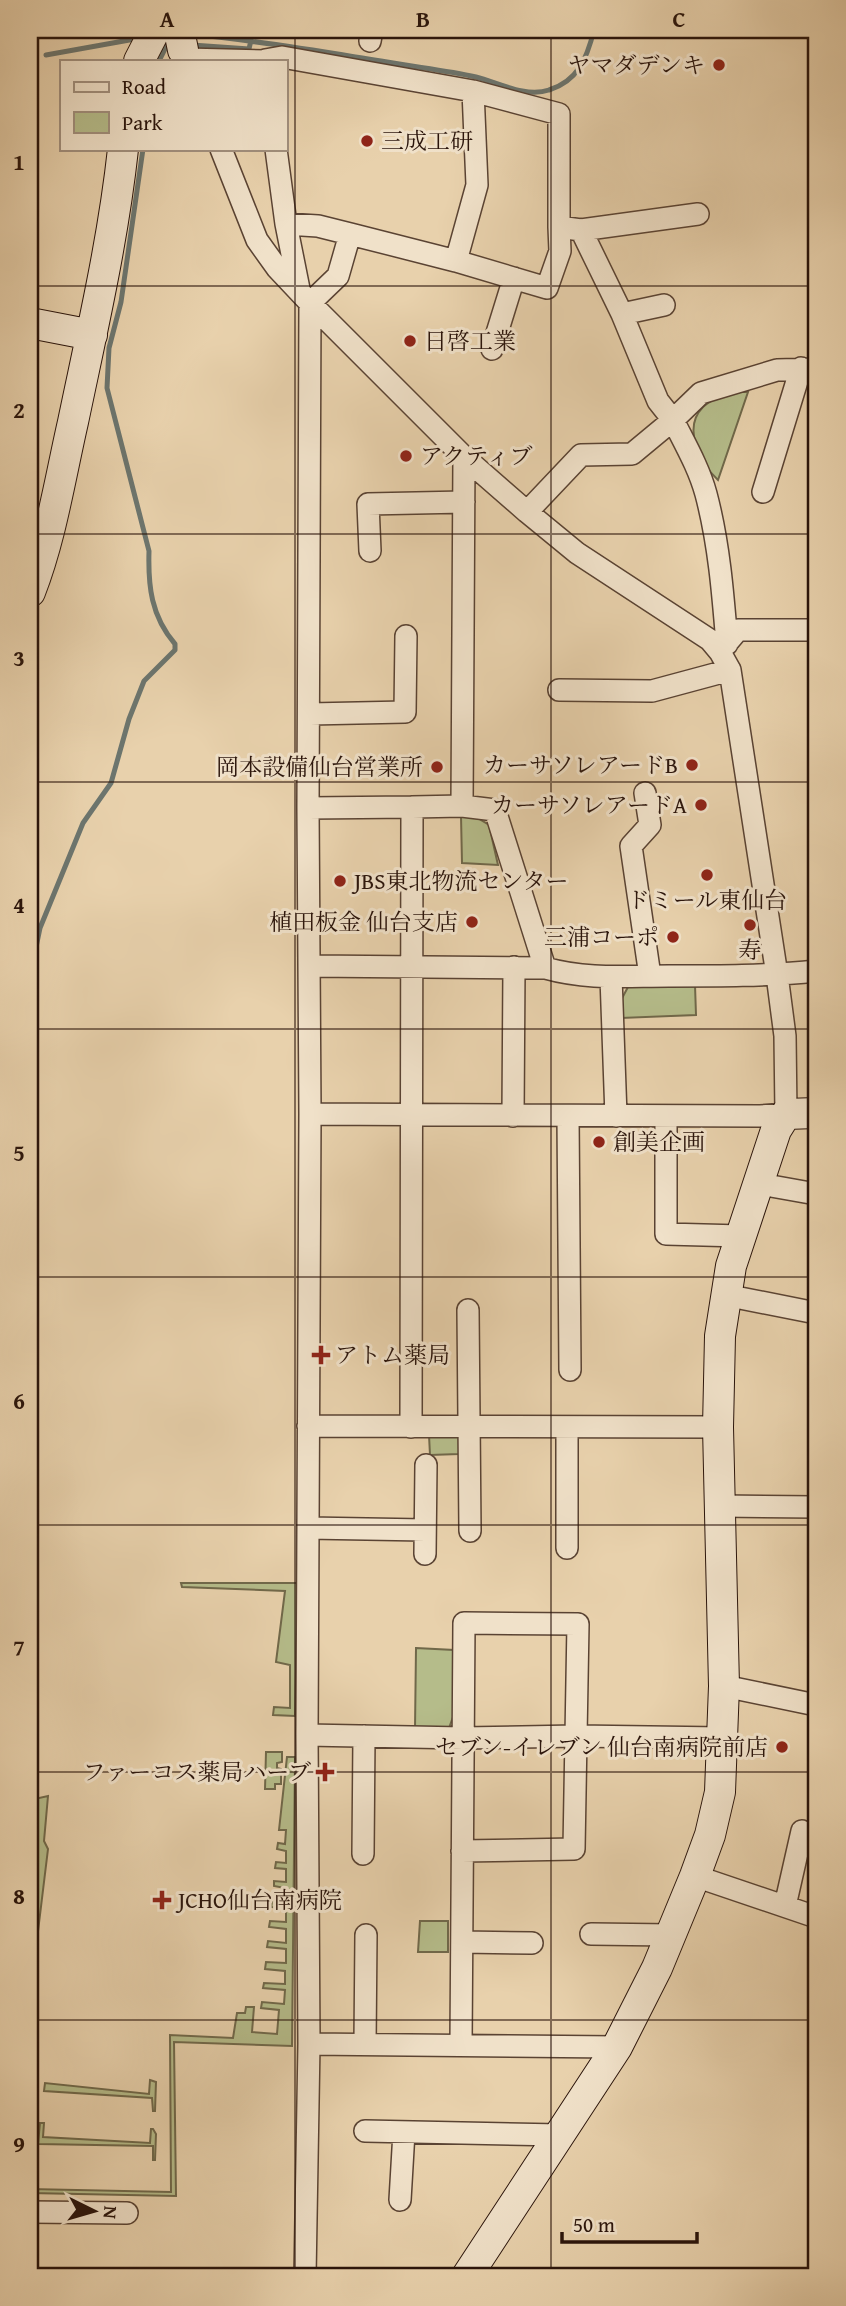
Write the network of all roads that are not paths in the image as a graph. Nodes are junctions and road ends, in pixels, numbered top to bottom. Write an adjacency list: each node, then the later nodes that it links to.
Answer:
1 (155, 30): 3 (street)
2 (183, 50): 4 (street)
3 (140, 60)
4 (258, 60)
5 (269, 60): 6 (street)
6 (473, 91): 12 (street); 15 (street)
7 (123, 150): 21 (street)
8 (221, 150): 17 (street)
9 (276, 150): 11 (street)
10 (698, 214): 13 (street)
11 (286, 224): 14 (street); 17 (street)
12 (558, 227): 13 (street); 16 (street)
13 (581, 230): 19 (street)
14 (350, 234): 15 (street); 17 (street)
15 (456, 261): 16 (street)
16 (514, 278): 22 (street)
17 (304, 296): 25 (street); 35 (street)
18 (664, 305): 19 (street)
19 (622, 314): 24 (street)
20 (30, 323): 21 (street)
21 (92, 335): 30 (street)
22 (492, 349)
23 (808, 368): 24 (street); 26 (street)
24 (673, 420): 28 (street); 33 (street)
25 (464, 457): 27 (street); 28 (street)
26 (763, 492)
27 (464, 502): 29 (street); 38 (street)
28 (527, 512): 33 (street)
29 (370, 551)
30 (30, 592)
31 (816, 630): 33 (street)
32 (406, 636): 35 (street)
33 (725, 655): 34 (street); 45 (street)
34 (559, 690)
35 (310, 714): 39 (street)
36 (645, 793): 46 (street)
37 (412, 807): 38 (street); 39 (street); 41 (street)
38 (462, 807): 43 (street)
39 (308, 808): 40 (street)
40 (310, 966): 41 (street); 49 (street)
41 (410, 966): 42 (street); 51 (street)
42 (514, 967): 43 (street); 52 (street)
43 (545, 968): 47 (street)
44 (816, 971): 45 (street)
45 (777, 975): 46 (street); 50 (street)
46 (650, 976): 47 (street)
47 (611, 977): 54 (street)
48 (816, 1113): 50 (street)
49 (310, 1114): 51 (street); 63 (street)
50 (786, 1114): 55 (street); 56 (street)
51 (411, 1115): 52 (street); 64 (street)
52 (513, 1116): 53 (street)
53 (568, 1116): 54 (street); 62 (street)
54 (616, 1116): 55 (street)
55 (666, 1116): 58 (street)
56 (760, 1184): 57 (street); 58 (street)
57 (816, 1194)
58 (741, 1236): 59 (street)
59 (725, 1295): 61 (street); 67 (street)
60 (468, 1310): 65 (street)
61 (816, 1313)
62 (570, 1370)
63 (308, 1426): 64 (street); 71 (street)
64 (411, 1427): 65 (street)
65 (469, 1427): 66 (street); 73 (street)
66 (567, 1427): 67 (street); 74 (street)
67 (718, 1427): 69 (street)
68 (426, 1465): 72 (street)
69 (720, 1506): 70 (street); 76 (street)
70 (816, 1507)
71 (308, 1528): 72 (street); 78 (street)
72 (425, 1530): 75 (street)
73 (470, 1531)
74 (567, 1548)
75 (425, 1554)
76 (724, 1686): 77 (street); 82 (street)
77 (816, 1705)
78 (307, 1735): 79 (street); 94 (street)
79 (364, 1736): 81 (street); 85 (street)
80 (576, 1736): 81 (street); 81 (street); 82 (street); 84 (street)
81 (463, 1738): 84 (street)
82 (722, 1738): 86 (street)
83 (802, 1831): 87 (street)
84 (462, 1851): 92 (street)
85 (363, 1854)
86 (695, 1877): 87 (street); 91 (street)
87 (785, 1906): 88 (street)
88 (816, 1917)
89 (591, 1934): 91 (street)
90 (366, 1935): 95 (street)
91 (671, 1935): 97 (street)
92 (462, 1942): 93 (street); 96 (street)
93 (532, 1944)
94 (309, 2044): 95 (street); 104 (street)
95 (365, 2044): 96 (street)
96 (461, 2045): 97 (street)
97 (617, 2047): 100 (street)
98 (365, 2131): 99 (street)
99 (404, 2132): 100 (street); 101 (street)
100 (560, 2135): 105 (street)
101 (400, 2200)
102 (30, 2212): 103 (street)
103 (127, 2213)
104 (305, 2276)
105 (467, 2276)

